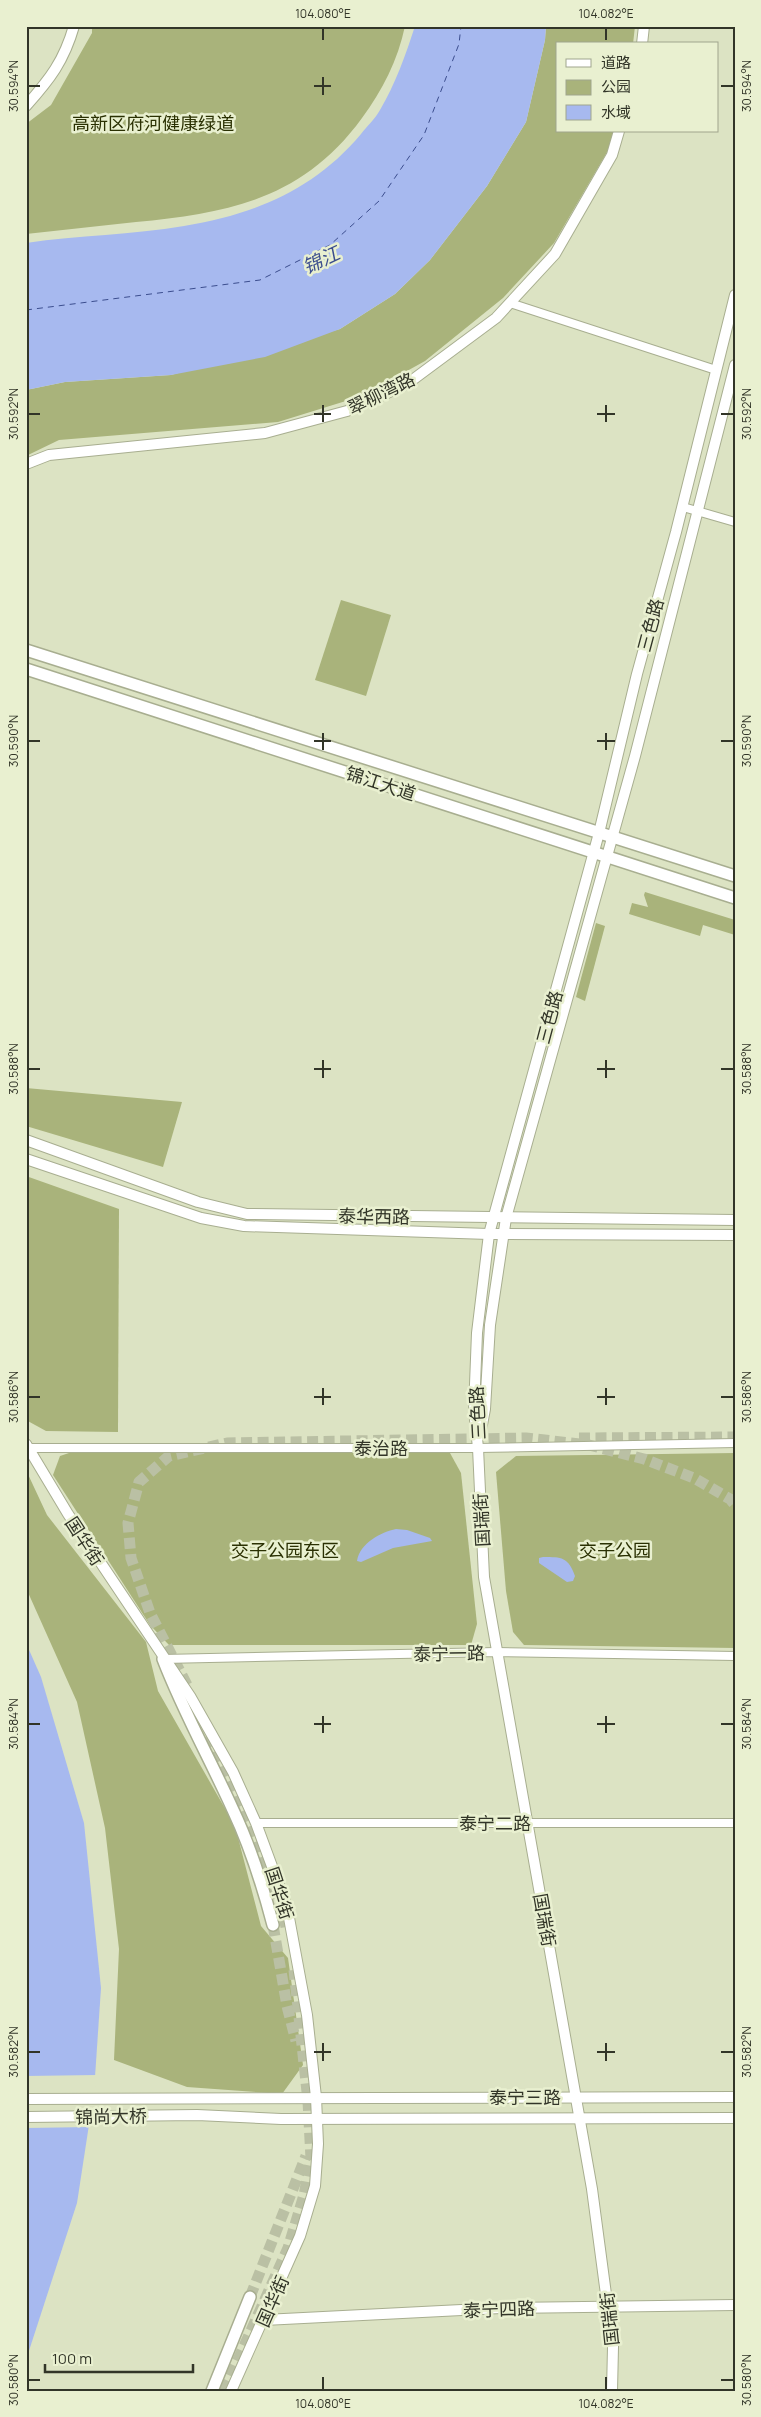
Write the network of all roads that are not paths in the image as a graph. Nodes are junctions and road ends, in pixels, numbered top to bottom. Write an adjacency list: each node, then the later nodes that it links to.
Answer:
1 (74, 26): 4 (street)
2 (644, 26): 3 (street)
3 (642, 42)
4 (26, 106)
5 (619, 132): 7 (street, 翠柳湾路)
6 (735, 295): 9 (street, 三色路)
7 (510, 303): 9 (street); 10 (street, 翠柳湾路)
8 (735, 365): 12 (street, 三色路)
9 (716, 370): 11 (street, 三色路)
10 (26, 464)
11 (683, 506): 12 (street); 16 (street, 三色路)
12 (699, 511): 13 (street); 17 (street, 三色路)
13 (735, 522)
14 (26, 650): 16 (main road, 锦江大道)
15 (26, 669): 18 (main road, 锦江大道)
16 (599, 832): 17 (main road, 锦江大道); 18 (street, 三色路)
17 (612, 835): 19 (street, 三色路); 20 (main road, 锦江大道)
18 (594, 851): 19 (main road, 锦江大道); 24 (street, 三色路)
19 (606, 856): 21 (main road, 锦江大道); 25 (street, 三色路)
20 (735, 876)
21 (735, 898)
22 (26, 1140): 24 (street, 泰华西路)
23 (26, 1159): 27 (street, 泰华西路)
24 (494, 1218): 25 (street, 泰华西路); 27 (street, 三色路)
25 (506, 1218): 26 (street, 泰华西路); 28 (street, 三色路)
26 (735, 1220)
27 (490, 1234): 28 (street, 泰华西路); 32 (street, 三色路)
28 (503, 1234): 29 (street, 泰华西路); 32 (street, 三色路)
29 (735, 1235)
30 (735, 1443): 32 (street, 泰治路)
31 (27, 1446): 32 (street, 泰治路); 35 (street, 国华街)
32 (478, 1448): 33 (street, 国瑞街)
33 (496, 1652): 34 (street, 泰宁一路); 35 (street, 泰宁一路); 37 (street, 国瑞街)
34 (735, 1656)
35 (163, 1659): 36 (street, 国华街); 39 (main road)
36 (256, 1823): 37 (street, 泰宁二路); 41 (street, 国华街)
37 (528, 1823): 38 (street, 泰宁二路); 40 (street, 国瑞街)
38 (735, 1823)
39 (273, 1925)
40 (576, 2096): 41 (street, 泰宁三路); 42 (street, 泰宁三路); 45 (street, 国瑞街)
41 (316, 2097): 43 (street, 锦尚大桥); 47 (street, 国华街)
42 (735, 2097)
43 (26, 2098)
44 (26, 2117): 47 (street, 锦尚大桥)
45 (580, 2118): 46 (street, 泰宁三路); 47 (street, 泰宁三路); 50 (street, 国瑞街)
46 (735, 2118)
47 (318, 2119): 51 (street, 国华街)
48 (250, 2297): 52 (main road)
49 (735, 2304): 50 (street, 泰宁四路)
50 (609, 2306): 51 (street, 泰宁四路); 54 (street, 国瑞街)
51 (264, 2320): 53 (street, 国华街)
52 (212, 2391)
53 (232, 2391)
54 (612, 2391)

